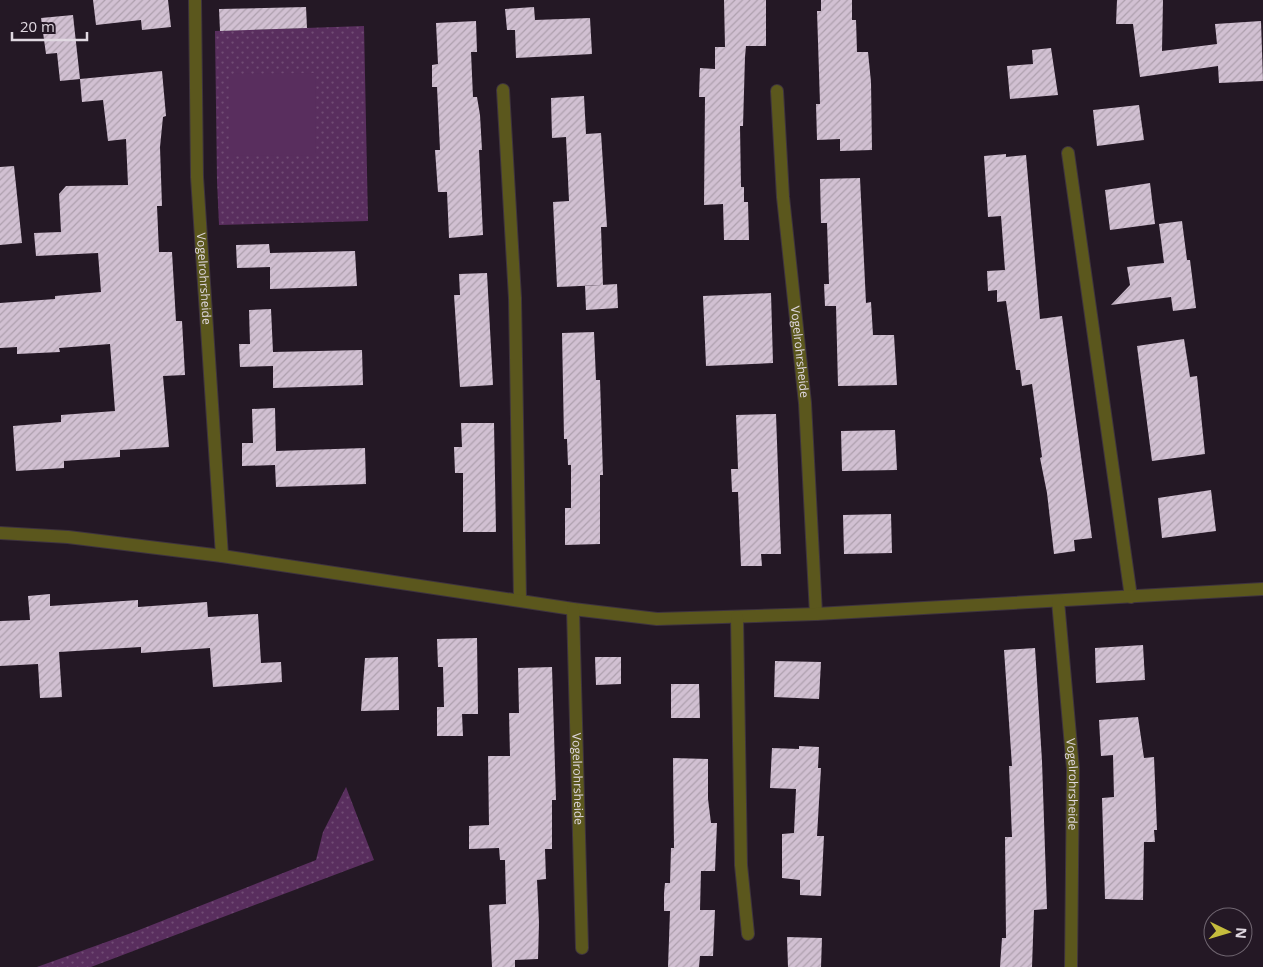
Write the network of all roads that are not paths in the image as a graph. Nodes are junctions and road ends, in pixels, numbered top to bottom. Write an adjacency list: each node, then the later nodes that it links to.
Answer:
1 (195, 0): 6 (street, Vogelrohrsheide)
2 (503, 90): 9 (street)
3 (776, 91): 12 (street, Vogelrohrsheide)
4 (1068, 153): 8 (street)
5 (0, 534): 6 (street)
6 (222, 556): 9 (street)
7 (1263, 589): 8 (street)
8 (1131, 597): 10 (street)
9 (520, 600): 11 (street)
10 (1058, 601): 12 (street); 16 (street, Vogelrohrsheide)
11 (573, 609): 13 (street); 15 (street, Vogelrohrsheide)
12 (816, 614): 13 (street)
13 (737, 617): 14 (street)
14 (748, 934)
15 (582, 948)
16 (1071, 967)

